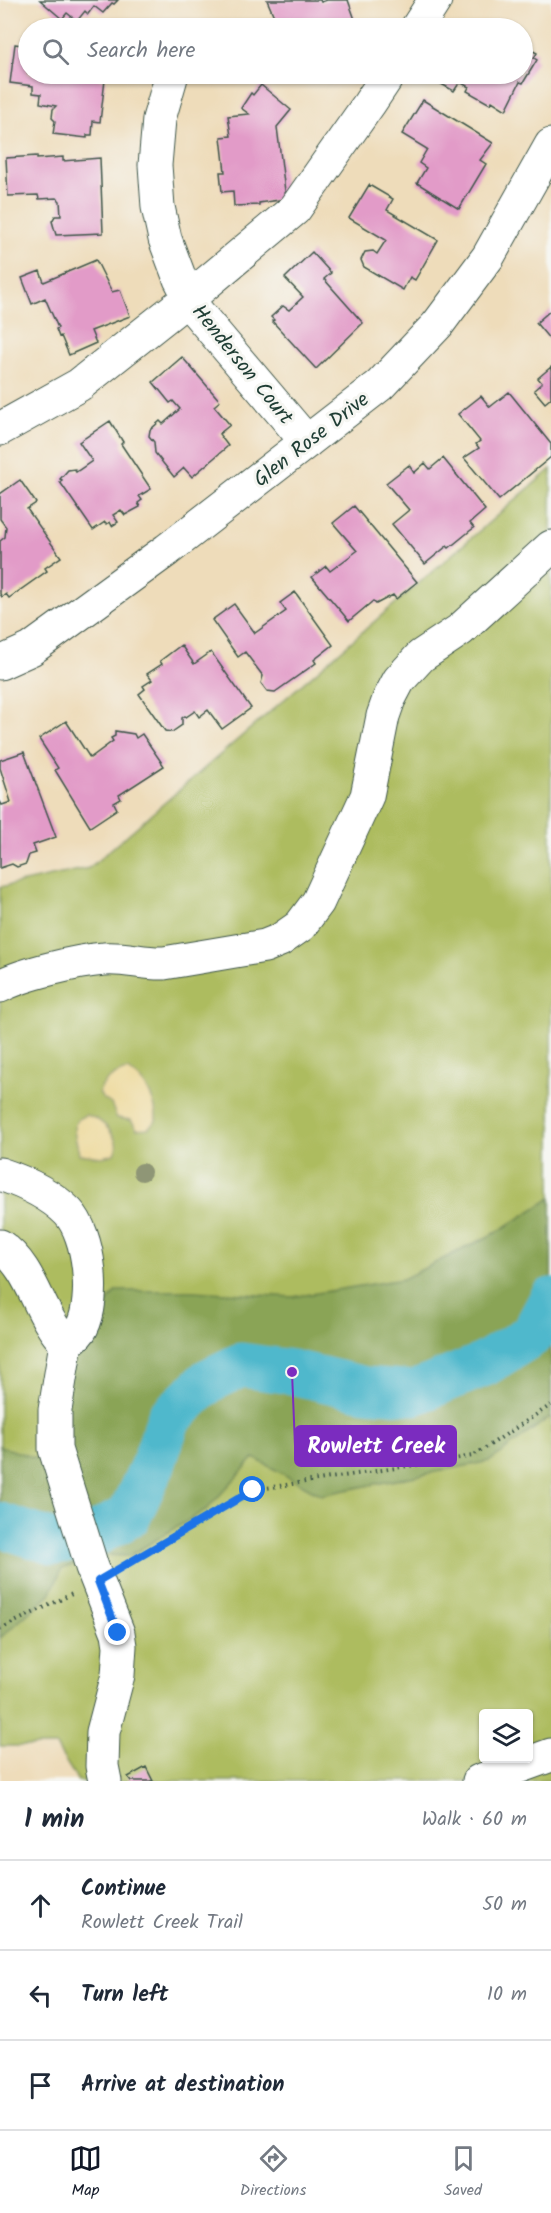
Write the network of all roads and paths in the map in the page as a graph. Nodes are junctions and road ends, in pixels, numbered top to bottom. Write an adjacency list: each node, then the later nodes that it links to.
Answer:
1 (435, 0): 2 (street)
2 (423, 18)
3 (169, 84): 6 (street, Henderson Court)
4 (382, 84): 6 (street)
5 (551, 146): 8 (street, Glen Rose Drive)
6 (190, 297): 7 (street); 8 (street, Henderson Court)
7 (1, 426)
8 (308, 442): 10 (street, Glen Rose Drive)
9 (551, 547): 11 (street)
10 (0, 663)
11 (0, 986)
12 (0, 1174): 14 (street)
13 (0, 1246): 14 (street)
14 (66, 1343): 16 (street)
15 (551, 1405): 16 (path)
16 (95, 1574): 17 (path); 19 (street)
17 (0, 1629)
18 (551, 1755): 20 (street)
19 (105, 1781)
20 (479, 1781)

